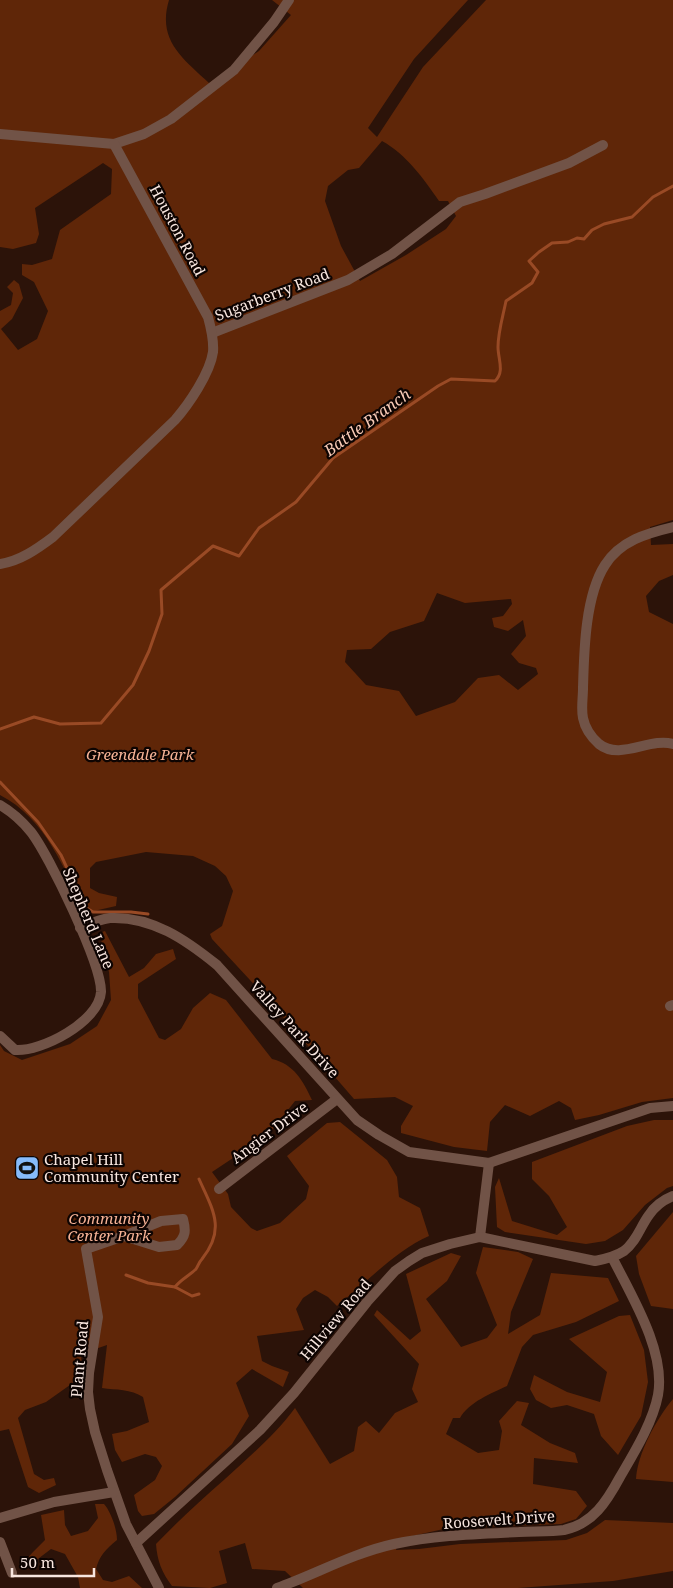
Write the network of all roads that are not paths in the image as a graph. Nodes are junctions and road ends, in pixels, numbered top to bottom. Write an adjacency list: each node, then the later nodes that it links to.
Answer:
1 (289, 0): 3 (street)
2 (0, 134): 3 (street)
3 (114, 144): 5 (street, Houston Road)
4 (603, 145): 5 (street, Sugarberry Road)
5 (212, 333): 7 (street, Sugarberry Road)
6 (673, 527): 8 (street)
7 (0, 564)
8 (673, 744)
9 (0, 805): 10 (street, Shepherd Lane)
10 (80, 928): 11 (street, Shepherd Lane); 12 (street, Valley Park Drive)
11 (0, 1036)
12 (337, 1099): 14 (street, Valley Park Drive); 15 (street, Angier Drive)
13 (673, 1106): 14 (street, Valley Park Drive)
14 (489, 1163): 18 (street)
15 (219, 1189)
16 (673, 1196): 19 (street)
17 (124, 1236): 17 (street, Plant Road); 20 (street, Plant Road)
18 (480, 1237): 19 (street, Hillview Road); 23 (street, Hillview Road)
19 (612, 1257): 26 (street, Roosevelt Drive)
20 (114, 1492): 21 (street); 23 (street, Plant Road)
21 (0, 1518)
22 (0, 1542): 24 (street)
23 (136, 1543): 25 (street, Plant Road)
24 (12, 1573)
25 (159, 1588)
26 (277, 1588)

